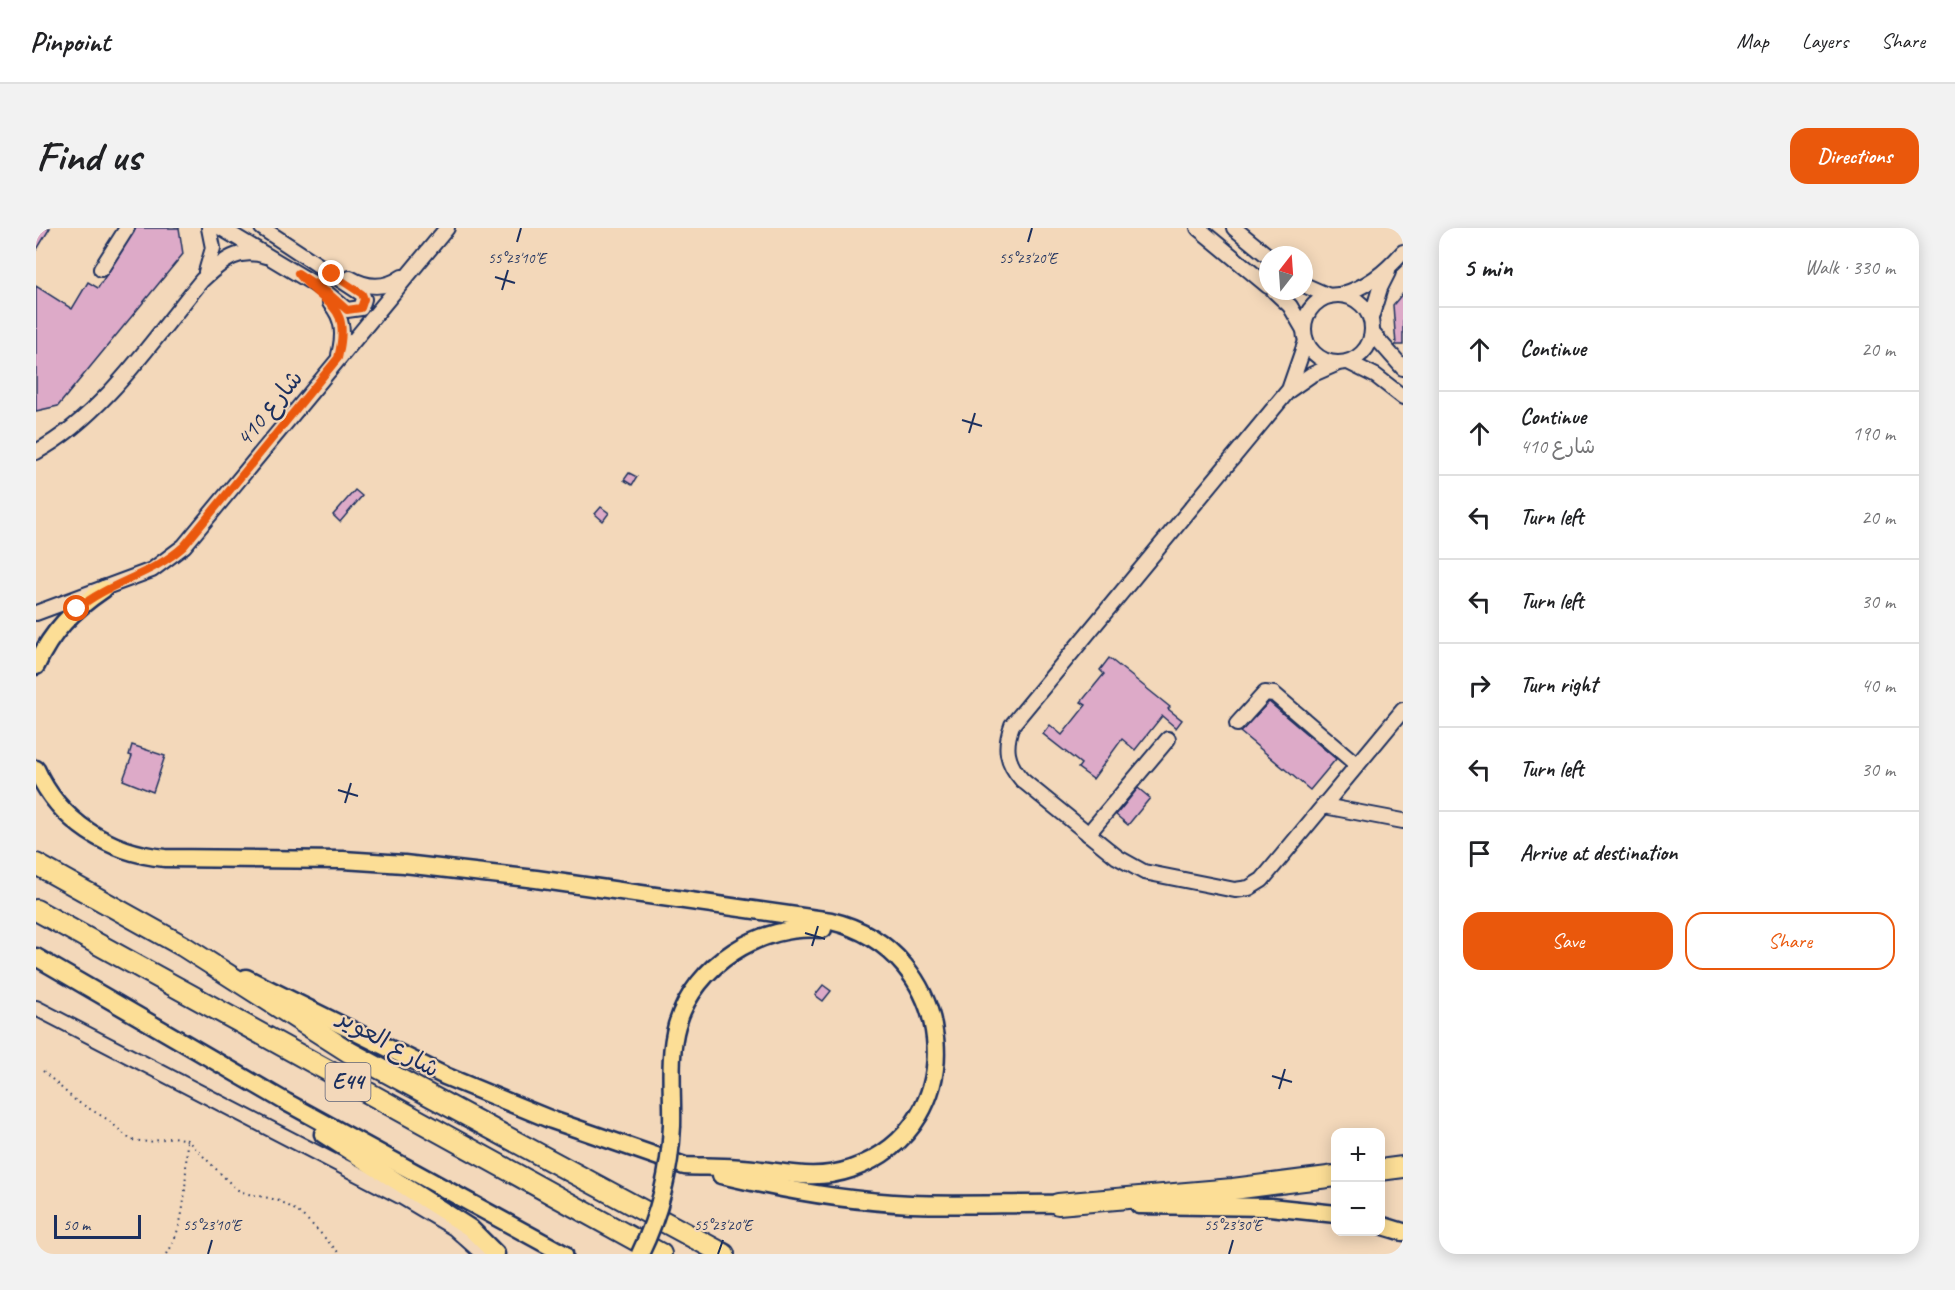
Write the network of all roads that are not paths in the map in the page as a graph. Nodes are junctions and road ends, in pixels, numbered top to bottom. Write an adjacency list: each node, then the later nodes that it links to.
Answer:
1 (127, 228): 13 (street)
2 (209, 228): 17 (street)
3 (221, 228): 10 (street)
4 (262, 228): 8 (street)
5 (447, 228): 14 (street, شارع 410)
6 (1198, 228): 16 (street)
7 (1234, 228): 9 (street)
8 (277, 233): 12 (street)
9 (1259, 249)
10 (266, 255): 15 (street); 17 (street)
11 (1399, 256): 19 (street); 21 (street)
12 (318, 263): 14 (street); 15 (street)
13 (101, 269)
14 (412, 270): 24 (street, شارع 410)
15 (298, 273): 24 (street)
16 (1259, 279)
17 (202, 280): 29 (street)
18 (1313, 288): 19 (street)
19 (1335, 295): 21 (street); 23 (street)
20 (1284, 300): 23 (street)
21 (1371, 318): 22 (street)
22 (1373, 334): 25 (street); 26 (street)
23 (1305, 336): 25 (street); 27 (street)
24 (338, 358): 30 (street, شارع 410)
25 (1342, 363): 27 (street); 28 (street)
26 (1403, 368)
27 (1288, 391): 40 (street)
28 (1403, 397)
29 (36, 452)
30 (104, 589): 31 (street, شارع 410); 32 (main road)
31 (36, 613)
32 (36, 666)
33 (1403, 710): 36 (street)
34 (1238, 724): 36 (street)
35 (1168, 739): 40 (street)
36 (1357, 765): 38 (street)
37 (36, 769): 45 (main road)
38 (1324, 806): 39 (street); 40 (street)
39 (1403, 821)
40 (1088, 834)
41 (36, 864): 43 (highway, شارع العوير / E44)
42 (36, 910): 60 (highway, E44)
43 (183, 946): 48 (main road); 61 (highway, شارع العوير / E44)
44 (36, 957): 47 (main road)
45 (904, 967): 48 (main road); 59 (main road, bridge)
46 (36, 1008): 56 (street)
47 (286, 1102): 57 (main road); 58 (main road)
48 (684, 1166): 52 (main road)
49 (1403, 1167): 50 (highway)
50 (1385, 1169)
51 (1331, 1177): 52 (highway)
52 (1058, 1204): 53 (main road)
53 (1331, 1214)
54 (1385, 1227): 55 (main road)
55 (1403, 1232)
56 (483, 1254)
57 (496, 1254)
58 (564, 1254)
59 (640, 1254)
60 (661, 1254)
61 (724, 1254)

